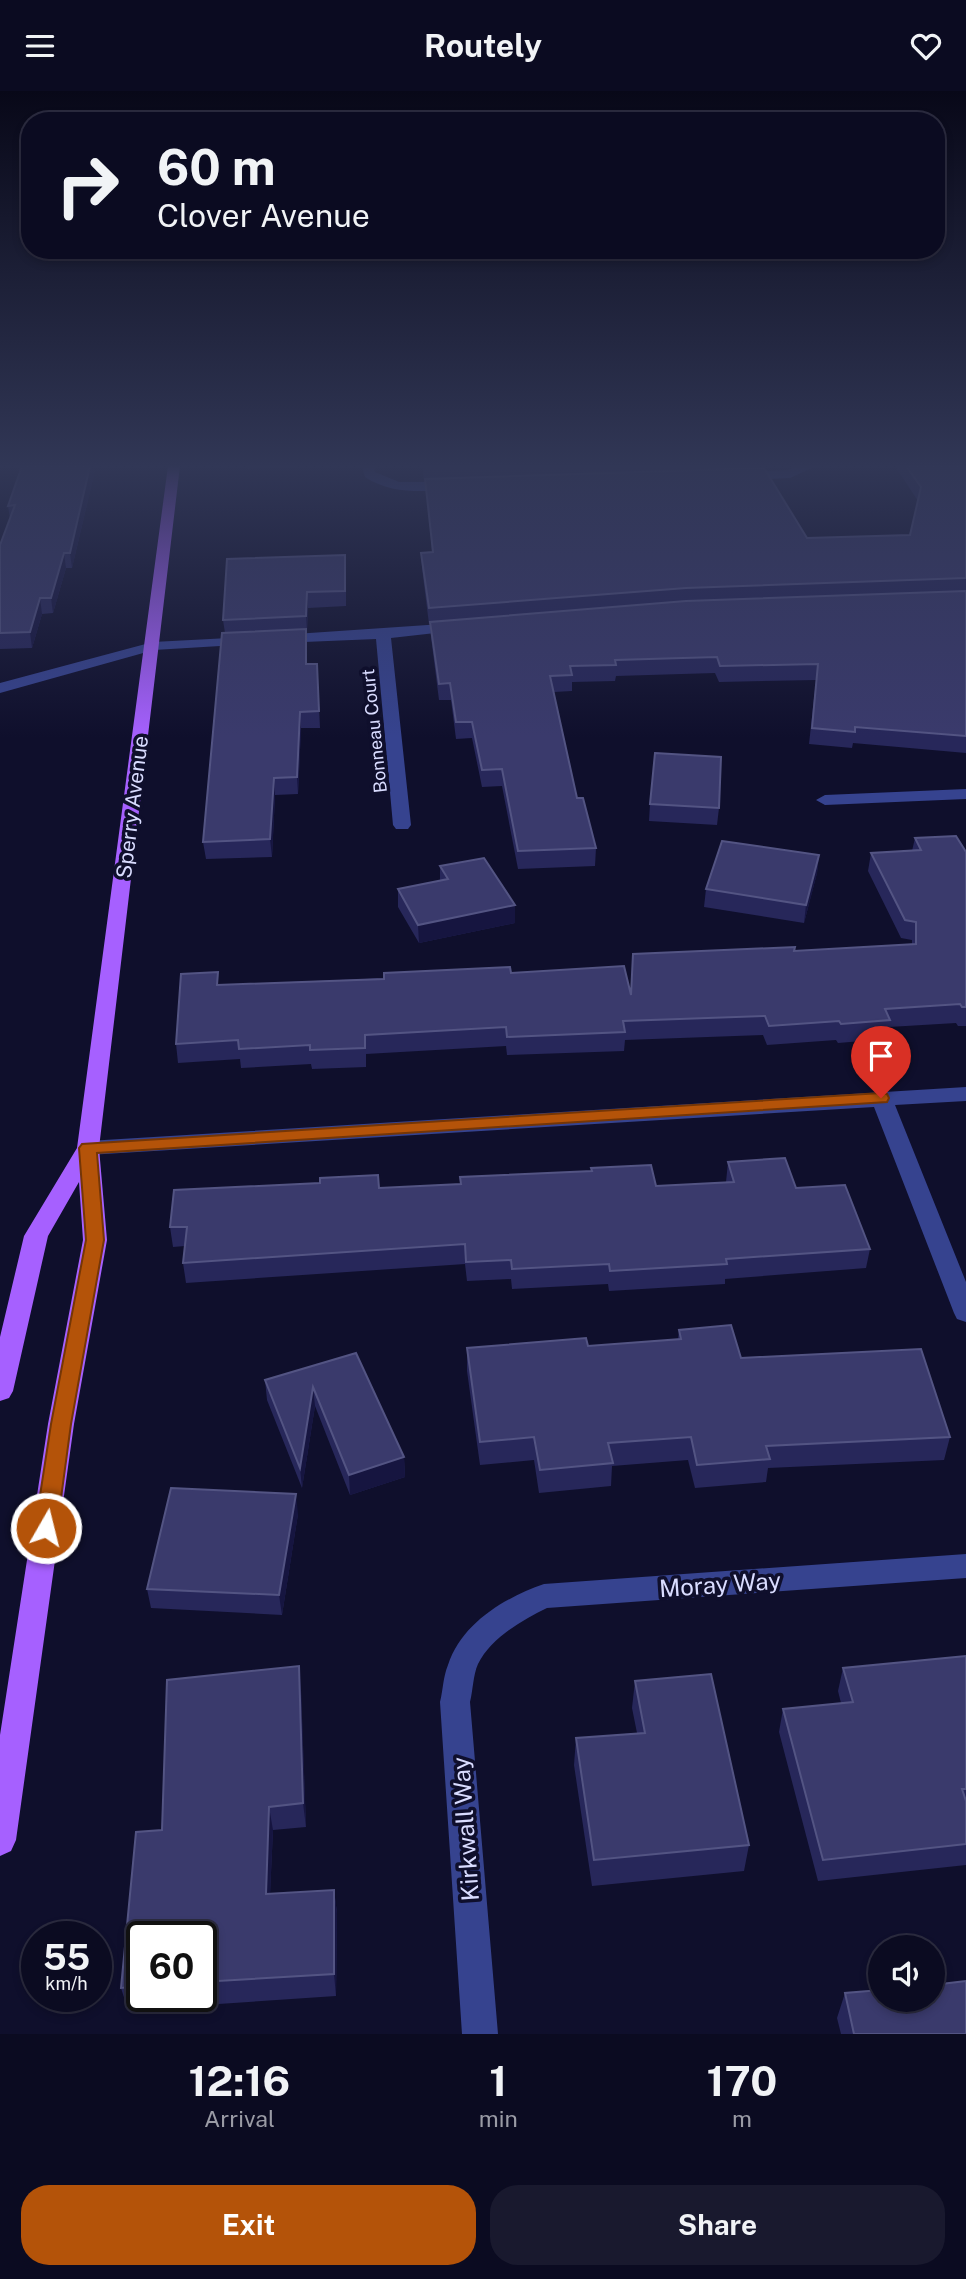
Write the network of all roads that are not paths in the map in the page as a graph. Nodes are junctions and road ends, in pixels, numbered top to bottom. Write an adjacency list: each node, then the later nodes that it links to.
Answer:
1 (163, 557): 4 (main road, Sperry Avenue)
2 (478, 625): 3 (street)
3 (383, 634): 4 (street); 8 (street, Bonneau Court)
4 (153, 646): 5 (street); 11 (main road, Sperry Avenue)
5 (0, 688)
6 (966, 794): 7 (street)
7 (825, 800)
8 (402, 825)
9 (966, 1094): 10 (street)
10 (881, 1098): 11 (street); 12 (street)
11 (88, 1148): 13 (main road, Sperry Avenue); 16 (main road, Sperry Avenue)
12 (966, 1313)
13 (0, 1391)
14 (966, 1566): 15 (street, Moray Way)
15 (485, 1632): 17 (street, Kirkwall Way)
16 (0, 1840)
17 (480, 2034)

